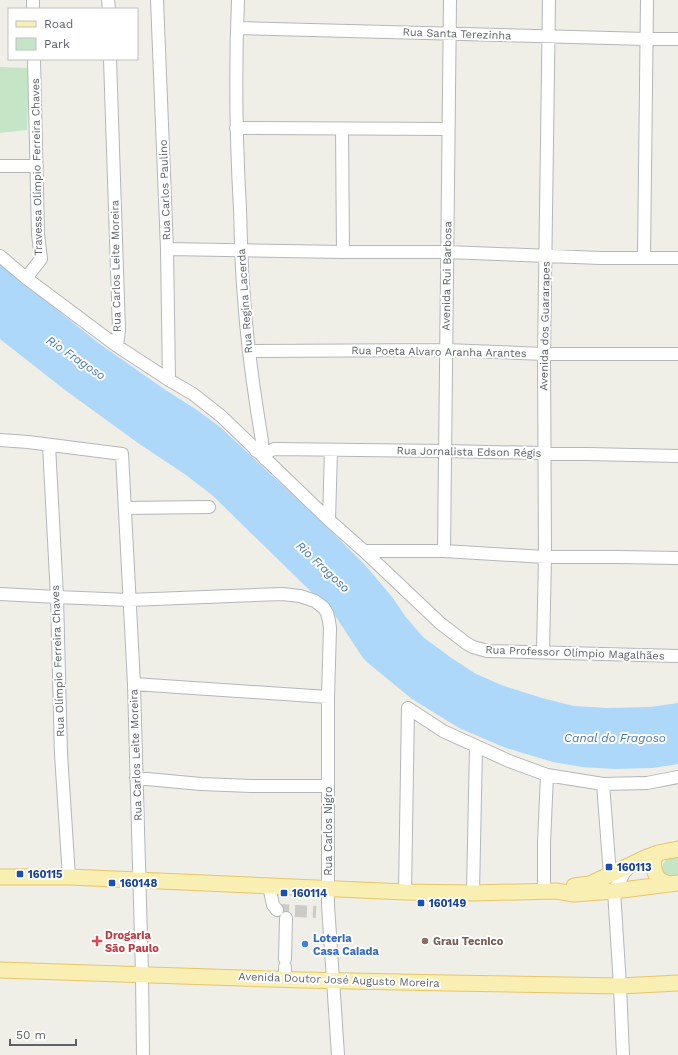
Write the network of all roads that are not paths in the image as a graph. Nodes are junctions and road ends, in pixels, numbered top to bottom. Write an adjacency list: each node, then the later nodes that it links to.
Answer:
1 (157, 0): 18 (street, Rua Carlos Paulino)
2 (238, 0): 6 (street, Rua Regina Lacerda)
3 (450, 0): 7 (street, Avenida Rui Barbosa)
4 (549, 0): 8 (street, Avenida dos Guararapes)
5 (648, 0): 9 (street)
6 (237, 28): 7 (street, Rua Santa Terezinha); 13 (street, Rua Regina Lacerda)
7 (450, 34): 8 (street, Rua Santa Terezinha); 15 (street, Avenida Rui Barbosa)
8 (549, 36): 9 (street, Rua Santa Terezinha); 22 (street, Avenida dos Guararapes)
9 (646, 39): 10 (street, Rua Santa Terezinha); 24 (street)
10 (678, 39)
11 (34, 60): 17 (street, Travessa Olímpio Ferreira Chaves)
12 (110, 60): 27 (street, Rua Carlos Leite Moreira)
13 (236, 128): 14 (street); 19 (street, Rua Regina Lacerda)
14 (342, 129): 15 (street); 20 (street)
15 (448, 129): 21 (street, Avenida Rui Barbosa)
16 (0, 166): 17 (street)
17 (37, 166): 26 (street, Travessa Olímpio Ferreira Chaves)
18 (167, 249): 19 (street); 32 (street, Rua Carlos Paulino)
19 (241, 250): 20 (street); 29 (street, Rua Regina Lacerda)
20 (343, 252): 21 (street)
21 (447, 252): 22 (street); 28 (street, Avenida Rui Barbosa)
22 (546, 255): 24 (street); 30 (street, Avenida dos Guararapes)
23 (0, 256): 26 (street)
24 (644, 257): 25 (street)
25 (678, 258)
26 (26, 278): 27 (street)
27 (117, 346): 32 (street, Rua Carlos Leite Moreira)
28 (446, 350): 29 (street, Rua Poeta Alvaro Aranha Arantes); 30 (street, Rua Poeta Alvaro Aranha Arantes); 36 (street, Avenida Rui Barbosa)
29 (249, 352): 38 (street, Rua Regina Lacerda)
30 (544, 354): 31 (street, Rua Poeta Alvaro Aranha Arantes); 37 (street, Avenida dos Guararapes)
31 (678, 354)
32 (169, 380): 38 (street, Rua Carlos Leite Moreira)
33 (0, 440): 34 (street)
34 (49, 445): 41 (street, Rua Carlos Leite Moreira); 48 (street, Rua Olímpio Ferreira Chaves)
35 (331, 450): 36 (street, Rua Jornalista Edson Régis); 38 (street, Rua Jornalista Edson Régis); 42 (street)
36 (445, 451): 37 (street, Rua Jornalista Edson Régis); 44 (street, Avenida Rui Barbosa)
37 (544, 453): 39 (street, Rua Jornalista Edson Régis); 45 (street, Avenida dos Guararapes)
38 (261, 455): 42 (street)
39 (678, 456)
40 (209, 507): 41 (street)
41 (125, 508): 49 (street, Rua Carlos Leite Moreira)
42 (329, 520): 43 (street)
43 (364, 551): 44 (street); 50 (street, Rua Professor Olímpio Magalhães)
44 (444, 551): 45 (street)
45 (544, 557): 46 (street); 50 (street, Avenida dos Guararapes)
46 (678, 558)
47 (0, 594): 48 (street)
48 (57, 597): 49 (street); 65 (street, Rua Olímpio Ferreira Chaves)
49 (129, 600): 52 (street, Rua Carlos Leite Moreira); 53 (street, Rua Carlos Nigro)
50 (543, 652): 51 (street, Rua Professor Olímpio Magalhães)
51 (678, 656)
52 (134, 684): 53 (street); 57 (street, Rua Carlos Leite Moreira)
53 (328, 697): 59 (street, Rua Carlos Nigro)
54 (476, 746): 55 (street); 71 (street); 73 (street)
55 (547, 775): 58 (street); 72 (street)
56 (678, 777): 58 (street)
57 (136, 778): 59 (street); 66 (street, Rua Carlos Leite Moreira)
58 (603, 784): 63 (street)
59 (328, 786): 69 (street, Rua Carlos Nigro)
60 (678, 849): 61 (main road)
61 (658, 853): 62 (main road); 67 (main road)
62 (630, 866): 63 (main road); 70 (street)
63 (610, 875): 72 (main road)
64 (0, 877): 65 (main road)
65 (69, 877): 66 (main road)
66 (140, 880): 68 (main road); 78 (street, Rua Carlos Leite Moreira)
67 (674, 883): 70 (main road)
68 (269, 886): 69 (main road); 76 (street)
69 (328, 888): 71 (main road); 74 (street, Rua Carlos Nigro)
70 (614, 891): 72 (main road); 81 (street)
71 (405, 892): 73 (main road)
72 (550, 892): 73 (main road)
73 (473, 893)
74 (328, 905): 75 (street); 79 (street, Rua Carlos Nigro)
75 (316, 912)
76 (285, 968): 78 (main road, Avenida Doutor José Augusto Moreira); 79 (main road, Avenida Doutor José Augusto Moreira)
77 (0, 970): 78 (main road, Avenida Doutor José Augusto Moreira)
78 (142, 974): 82 (street, Rua Carlos Leite Moreira)
79 (334, 981): 81 (main road, Avenida Doutor José Augusto Moreira); 83 (street, Rua Carlos Nigro)
80 (678, 983): 81 (main road, Avenida Doutor José Augusto Moreira)
81 (620, 986): 84 (street)
82 (142, 1055)
83 (338, 1055)
84 (623, 1055)

